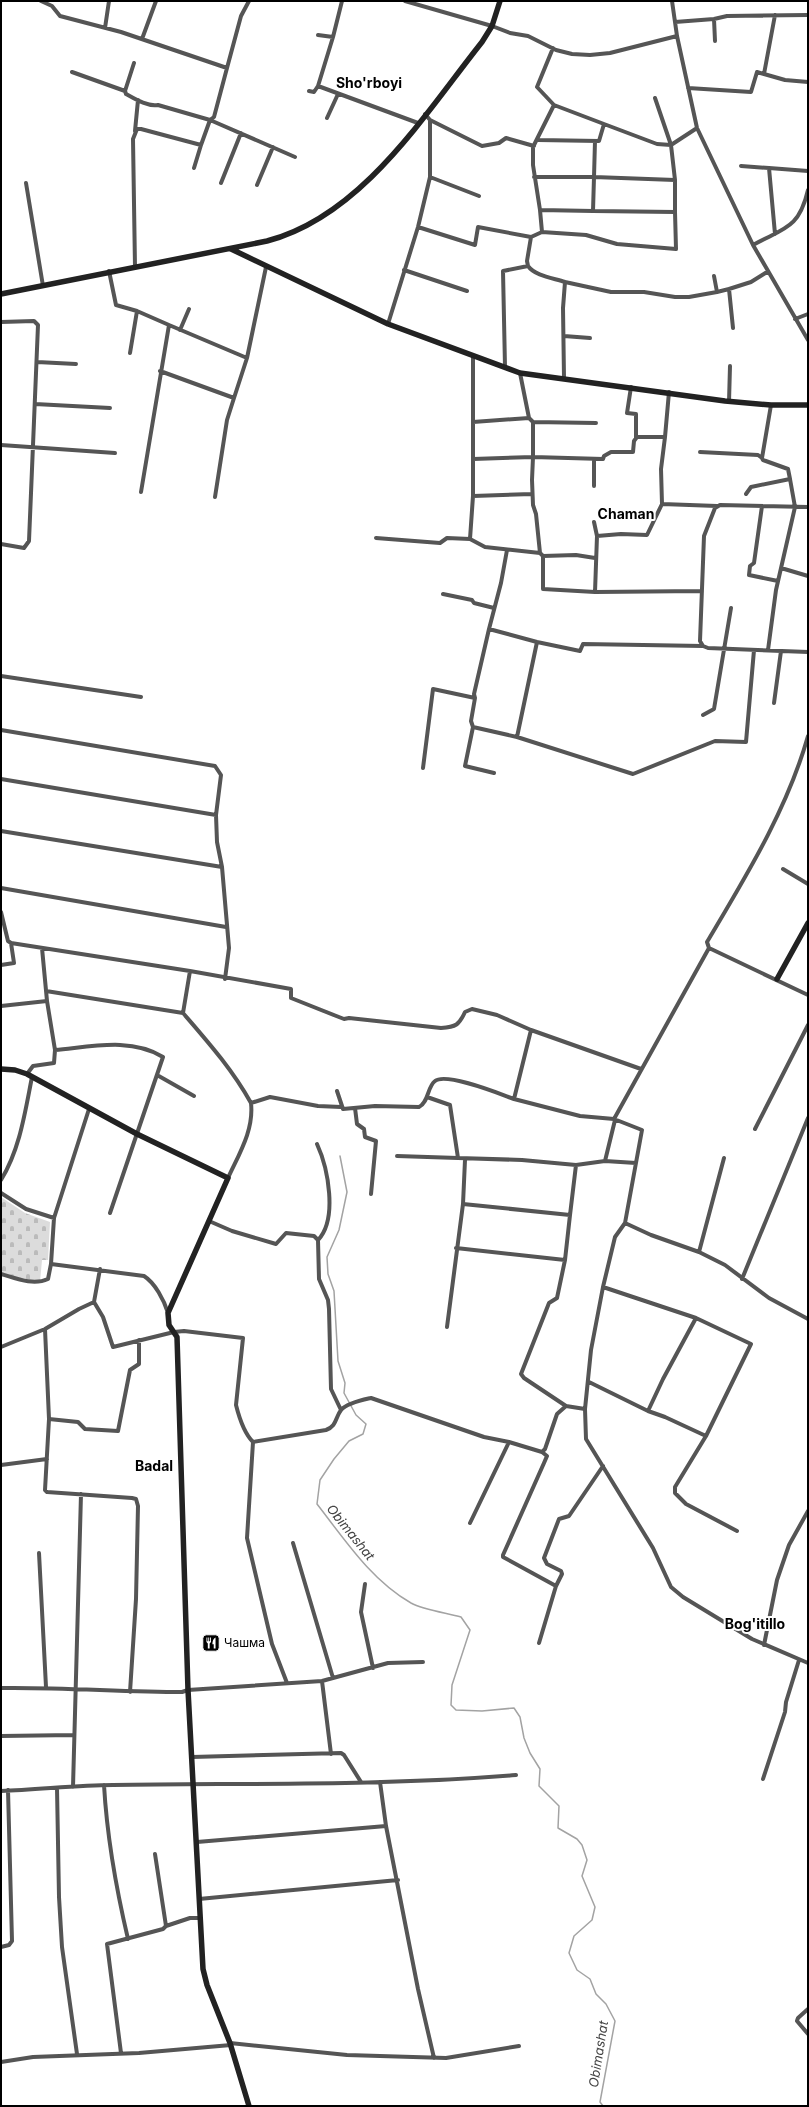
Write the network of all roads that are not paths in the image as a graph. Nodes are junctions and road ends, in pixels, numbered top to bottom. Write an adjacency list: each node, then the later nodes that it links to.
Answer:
1 (41, 1): 15 (street)
2 (108, 1): 15 (street)
3 (156, 1): 19 (street)
4 (249, 1): 23 (street)
5 (342, 1): 18 (street)
6 (405, 1): 9 (street)
7 (500, 1): 14 (street)
8 (672, 1): 13 (street)
9 (415, 2): 14 (street)
10 (775, 15): 11 (street); 12 (street); 25 (street)
11 (808, 15)
12 (714, 19): 13 (street); 20 (street)
13 (675, 22): 17 (street)
14 (492, 26): 21 (street); 35 (street)
15 (105, 28): 19 (street)
16 (318, 35): 18 (street)
17 (677, 36): 21 (street); 28 (street)
18 (334, 37): 27 (street)
19 (142, 39): 23 (street)
20 (715, 41)
21 (553, 48): 34 (street)
22 (134, 63): 29 (street)
23 (227, 68): 37 (street)
24 (72, 72): 29 (street)
25 (764, 74): 26 (street); 28 (street)
26 (808, 82)
27 (318, 86): 30 (street); 31 (street)
28 (688, 88): 41 (street)
29 (125, 91): 33 (street)
30 (309, 91)
31 (338, 94): 36 (street); 39 (street)
32 (655, 98): 46 (street)
33 (138, 100): 37 (street); 42 (street)
34 (554, 106): 40 (street); 44 (street)
35 (425, 114): 38 (street); 39 (street)
36 (327, 118)
37 (210, 120): 43 (street); 47 (street)
38 (430, 120): 48 (street); 55 (street)
39 (418, 123): 72 (street)
40 (604, 124): 45 (street); 46 (street)
41 (697, 128): 46 (street); 71 (street)
42 (134, 133): 47 (street); 73 (street)
43 (241, 133): 49 (street); 59 (street)
44 (538, 140): 45 (street); 48 (street)
45 (595, 141): 57 (street)
46 (671, 145): 58 (street)
47 (201, 146): 52 (street)
48 (534, 146): 56 (street)
49 (273, 147): 50 (street); 61 (street)
50 (295, 157)
51 (741, 166): 53 (street)
52 (194, 168)
53 (769, 168): 54 (street); 69 (street)
54 (808, 171)
55 (430, 177): 63 (street); 67 (street)
56 (534, 177): 57 (street); 64 (street)
57 (594, 177): 58 (street); 65 (street)
58 (675, 180): 66 (street)
59 (221, 182)
60 (26, 183): 81 (street)
61 (257, 185)
62 (808, 190): 69 (street)
63 (479, 196)
64 (540, 210): 65 (street); 68 (street)
65 (593, 211): 66 (street)
66 (675, 212): 68 (street)
67 (418, 227): 70 (street); 76 (street)
68 (542, 232): 70 (street)
69 (775, 234): 71 (street)
70 (531, 237): 74 (street)
71 (753, 245): 78 (street)
72 (231, 249): 73 (street); 75 (street)
73 (135, 266): 77 (street)
74 (528, 266): 80 (street); 104 (street)
75 (266, 267): 91 (street); 100 (street)
76 (404, 270): 83 (street); 91 (street)
77 (109, 271): 81 (street); 87 (street)
78 (767, 272): 82 (street); 89 (street)
79 (714, 276): 84 (street)
80 (565, 282): 84 (street); 95 (street)
81 (43, 286): 85 (street)
82 (729, 289): 84 (street); 93 (street)
83 (467, 291)
84 (718, 292)
85 (1, 294)
86 (189, 309): 94 (street)
87 (137, 311): 92 (street); 98 (street)
88 (808, 314): 89 (street)
89 (796, 319): 97 (street)
90 (1, 322): 101 (street)
91 (388, 324): 99 (street)
92 (169, 325): 94 (street); 105 (street)
93 (733, 328)
94 (180, 330): 100 (street)
95 (564, 336): 96 (street); 107 (street)
96 (590, 338)
97 (808, 340)
98 (130, 353)
99 (473, 356): 104 (street); 117 (street)
100 (247, 358): 110 (street)
101 (36, 362): 102 (street); 112 (street)
102 (76, 364)
103 (730, 366): 111 (street)
104 (505, 367): 106 (street)
105 (160, 370): 110 (street); 132 (street)
106 (520, 373): 107 (street); 116 (street)
107 (564, 378): 108 (street)
108 (631, 387): 109 (street); 121 (street)
109 (669, 392): 111 (street); 120 (street)
110 (234, 398): 136 (street)
111 (729, 402): 113 (street)
112 (35, 404): 115 (street); 123 (street)
113 (771, 405): 114 (street); 128 (street)
114 (808, 405)
115 (110, 408)
116 (529, 418): 117 (street); 118 (street)
117 (472, 422): 129 (street)
118 (533, 422): 119 (street); 126 (street)
119 (596, 424)
120 (665, 437): 121 (street); 137 (street)
121 (636, 439): 127 (street)
122 (1, 445): 123 (street)
123 (34, 447): 125 (street); 146 (street)
124 (700, 452): 128 (street)
125 (115, 453)
126 (533, 457): 127 (street); 129 (street); 133 (street)
127 (594, 458): 131 (street)
128 (762, 458): 130 (street)
129 (473, 459): 135 (street)
130 (790, 479): 134 (street); 140 (street)
131 (594, 486)
132 (141, 492)
133 (532, 494): 135 (street); 148 (street)
134 (746, 494)
135 (473, 496): 145 (street)
136 (215, 497)
137 (662, 504): 138 (street); 143 (street)
138 (717, 506): 139 (street); 153 (street)
139 (762, 506): 140 (street); 152 (street)
140 (796, 507): 141 (street); 150 (street)
141 (808, 507)
142 (594, 522): 143 (street)
143 (597, 536): 149 (street)
144 (376, 538): 145 (street)
145 (470, 539): 147 (street)
146 (1, 544)
147 (507, 550): 148 (street); 156 (street)
148 (541, 555): 149 (street); 154 (street)
149 (595, 558): 154 (street)
150 (781, 568): 151 (street); 152 (street)
151 (808, 576)
152 (778, 581): 163 (street)
153 (702, 591): 154 (street); 160 (street)
154 (595, 592)
155 (443, 594): 156 (street)
156 (494, 608): 158 (street)
157 (731, 608): 161 (street)
158 (489, 629): 159 (street); 168 (street)
159 (537, 642): 160 (street); 174 (street)
160 (703, 646): 161 (street)
161 (726, 649): 162 (street); 170 (street)
162 (754, 650): 163 (street); 174 (street)
163 (768, 650): 164 (street)
164 (781, 651): 165 (street); 169 (street)
165 (808, 652)
166 (1, 676): 167 (street)
167 (141, 696)
168 (475, 698): 171 (street); 175 (street)
169 (774, 703)
170 (703, 715)
171 (472, 727): 174 (street); 176 (street)
172 (1, 730): 178 (street)
173 (808, 736): 189 (street)
174 (517, 737)
175 (423, 768)
176 (494, 772)
177 (1, 779): 178 (street)
178 (216, 815): 180 (street)
179 (1, 832): 180 (street)
180 (222, 867): 186 (street)
181 (783, 869): 182 (street)
182 (808, 884)
183 (1, 888): 186 (street)
184 (1, 915): 187 (street)
185 (808, 923): 193 (street)
186 (226, 927): 192 (street)
187 (11, 943): 188 (street); 190 (street)
188 (42, 948): 191 (street); 194 (street)
189 (709, 948): 193 (street); 203 (street)
190 (1, 965)
191 (190, 971): 192 (street); 198 (street)
192 (225, 979): 200 (street)
193 (777, 979): 195 (street)
194 (46, 991): 196 (street); 198 (street)
195 (808, 995)
196 (47, 1001): 197 (street); 201 (street)
197 (1, 1006)
198 (184, 1013): 210 (street)
199 (808, 1024): 216 (street)
200 (532, 1030): 203 (street); 209 (street)
201 (55, 1050): 204 (street); 205 (street)
202 (1, 1069): 205 (street)
203 (641, 1069): 215 (street)
204 (157, 1075): 207 (street); 217 (street)
205 (30, 1076): 213 (street); 227 (street)
206 (337, 1091): 211 (street)
207 (194, 1096)
208 (427, 1097): 209 (street); 212 (street); 220 (street)
209 (514, 1099): 215 (street)
210 (251, 1103): 211 (street); 226 (street)
211 (341, 1107): 212 (street)
212 (355, 1108): 229 (street)
213 (89, 1109): 217 (street); 233 (street)
214 (808, 1118): 243 (street)
215 (615, 1119): 223 (street); 224 (street)
216 (755, 1129)
217 (137, 1134): 226 (street); 231 (street)
218 (317, 1144): 236 (street)
219 (397, 1156): 220 (street)
220 (458, 1158): 222 (street)
221 (724, 1158): 238 (street)
222 (465, 1160): 225 (street); 230 (street)
223 (605, 1161): 224 (street); 225 (street)
224 (636, 1163): 235 (street)
225 (576, 1165): 232 (street)
226 (228, 1178): 234 (street)
227 (1, 1180)
228 (1, 1193): 233 (street)
229 (371, 1194)
230 (463, 1204): 232 (street); 237 (street)
231 (110, 1213)
232 (570, 1215): 239 (street)
233 (54, 1218): 240 (street)
234 (209, 1221): 236 (street); 246 (street)
235 (625, 1223): 238 (street); 244 (street)
236 (318, 1240): 257 (street)
237 (456, 1248): 239 (street); 249 (street)
238 (699, 1252): 243 (street)
239 (565, 1260): 255 (street)
240 (51, 1264): 241 (street); 242 (street)
241 (100, 1269): 245 (street); 246 (street)
242 (1, 1274)
243 (742, 1278): 248 (street)
244 (603, 1287): 247 (street); 254 (street)
245 (94, 1302): 250 (street); 252 (street)
246 (168, 1313): 251 (street)
247 (696, 1318): 258 (street); 260 (street)
248 (808, 1319)
249 (447, 1327)
250 (45, 1329): 253 (street); 259 (street)
251 (174, 1332): 252 (street); 261 (street); 287 (street)
252 (139, 1340): 259 (street)
253 (1, 1347)
254 (589, 1382): 256 (street); 258 (street)
255 (566, 1406): 256 (street); 263 (street)
256 (586, 1409): 266 (street)
257 (341, 1410): 261 (street); 262 (street)
258 (648, 1411): 260 (street)
259 (49, 1419): 264 (street)
260 (706, 1436): 270 (street)
261 (253, 1442): 283 (street)
262 (509, 1442): 263 (street); 269 (street)
263 (542, 1452): 274 (street)
264 (47, 1459): 265 (street); 267 (street)
265 (1, 1465)
266 (603, 1466): 274 (street); 276 (street)
267 (81, 1494): 286 (street); 288 (street)
268 (808, 1511): 276 (street)
269 (470, 1523)
270 (738, 1531)
271 (293, 1543): 281 (street)
272 (39, 1553): 284 (street)
273 (365, 1584): 280 (street)
274 (556, 1586): 275 (street)
275 (539, 1643)
276 (764, 1645): 277 (street)
277 (799, 1660): 279 (street); 294 (street)
278 (423, 1662): 280 (street)
279 (808, 1663)
280 (373, 1668): 281 (street)
281 (333, 1678): 282 (street)
282 (322, 1681): 283 (street); 291 (street)
283 (287, 1682): 287 (street)
284 (46, 1687): 285 (street); 286 (street)
285 (1, 1688)
286 (76, 1689): 288 (street); 289 (street)
287 (188, 1690): 288 (street); 292 (street)
288 (130, 1692)
289 (74, 1735): 290 (street); 299 (street)
290 (1, 1736)
291 (331, 1754): 292 (street); 295 (street)
292 (192, 1757): 297 (street)
293 (516, 1775): 296 (street)
294 (763, 1779)
295 (361, 1782): 296 (street); 297 (street)
296 (380, 1782): 303 (street)
297 (194, 1784): 298 (street); 304 (street)
298 (104, 1785): 299 (street); 310 (street)
299 (73, 1787): 300 (street)
300 (57, 1788): 302 (street); 317 (street)
301 (1, 1790): 302 (street)
302 (8, 1790): 311 (street)
303 (386, 1826): 304 (street); 306 (street)
304 (197, 1842): 307 (street)
305 (155, 1854): 309 (street)
306 (398, 1880): 307 (street); 318 (street)
307 (199, 1900): 308 (street)
308 (200, 1918): 309 (street); 314 (street)
309 (166, 1926): 310 (street)
310 (128, 1938): 316 (street)
311 (1, 1947)
312 (808, 2009): 313 (street)
313 (808, 2034)
314 (230, 2044): 316 (street); 318 (street); 320 (street)
315 (519, 2046): 318 (street)
316 (121, 2053): 317 (street)
317 (77, 2054): 319 (street)
318 (434, 2058)
319 (1, 2062)
320 (249, 2106)

